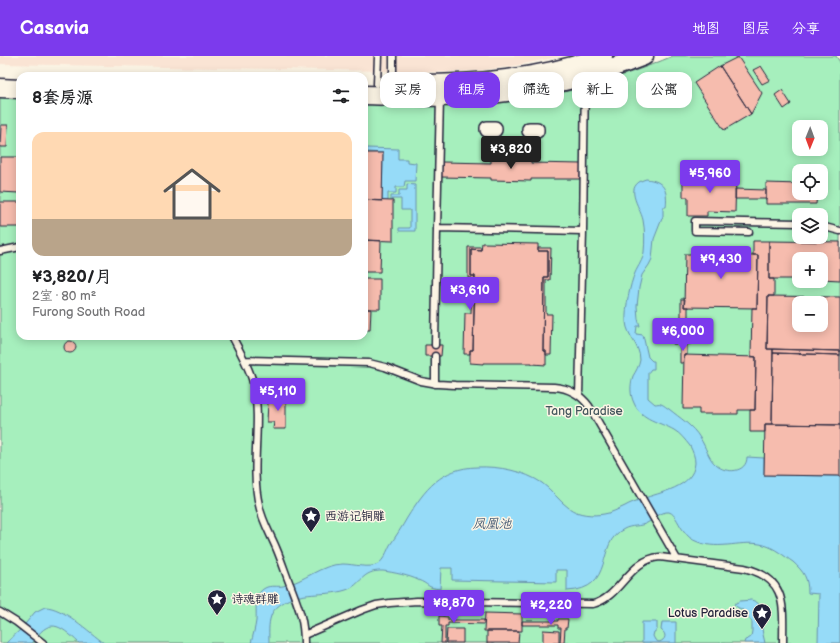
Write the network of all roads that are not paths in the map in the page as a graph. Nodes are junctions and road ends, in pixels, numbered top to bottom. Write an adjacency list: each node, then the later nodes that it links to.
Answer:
1 (378, 56): 9 (lane)
2 (394, 56): 9 (lane)
3 (603, 56): 9 (main road)
4 (644, 56): 5 (main road)
5 (595, 72)
6 (0, 78): 7 (main road)
7 (16, 78)
8 (572, 79): 12 (main road)
9 (375, 86): 12 (main road)
10 (0, 88): 11 (main road)
11 (16, 89)
12 (440, 97): 15 (lane)
13 (584, 108): 17 (lane)
14 (792, 223): 19 (lane)
15 (437, 228): 17 (lane); 23 (lane)
16 (828, 228): 18 (lane)
17 (582, 231): 27 (lane)
18 (840, 231)
19 (749, 232)
20 (16, 248): 21 (lane)
21 (0, 251)
22 (234, 340): 25 (lane)
23 (435, 345)
24 (435, 356): 26 (lane)
25 (245, 360): 26 (lane); 30 (lane)
26 (435, 384): 27 (lane)
27 (580, 396): 28 (lane)
28 (677, 559): 30 (lane); 33 (lane)
29 (0, 612): 31 (lane)
30 (304, 635): 32 (lane)
31 (43, 643)
32 (304, 643)
33 (783, 643)

